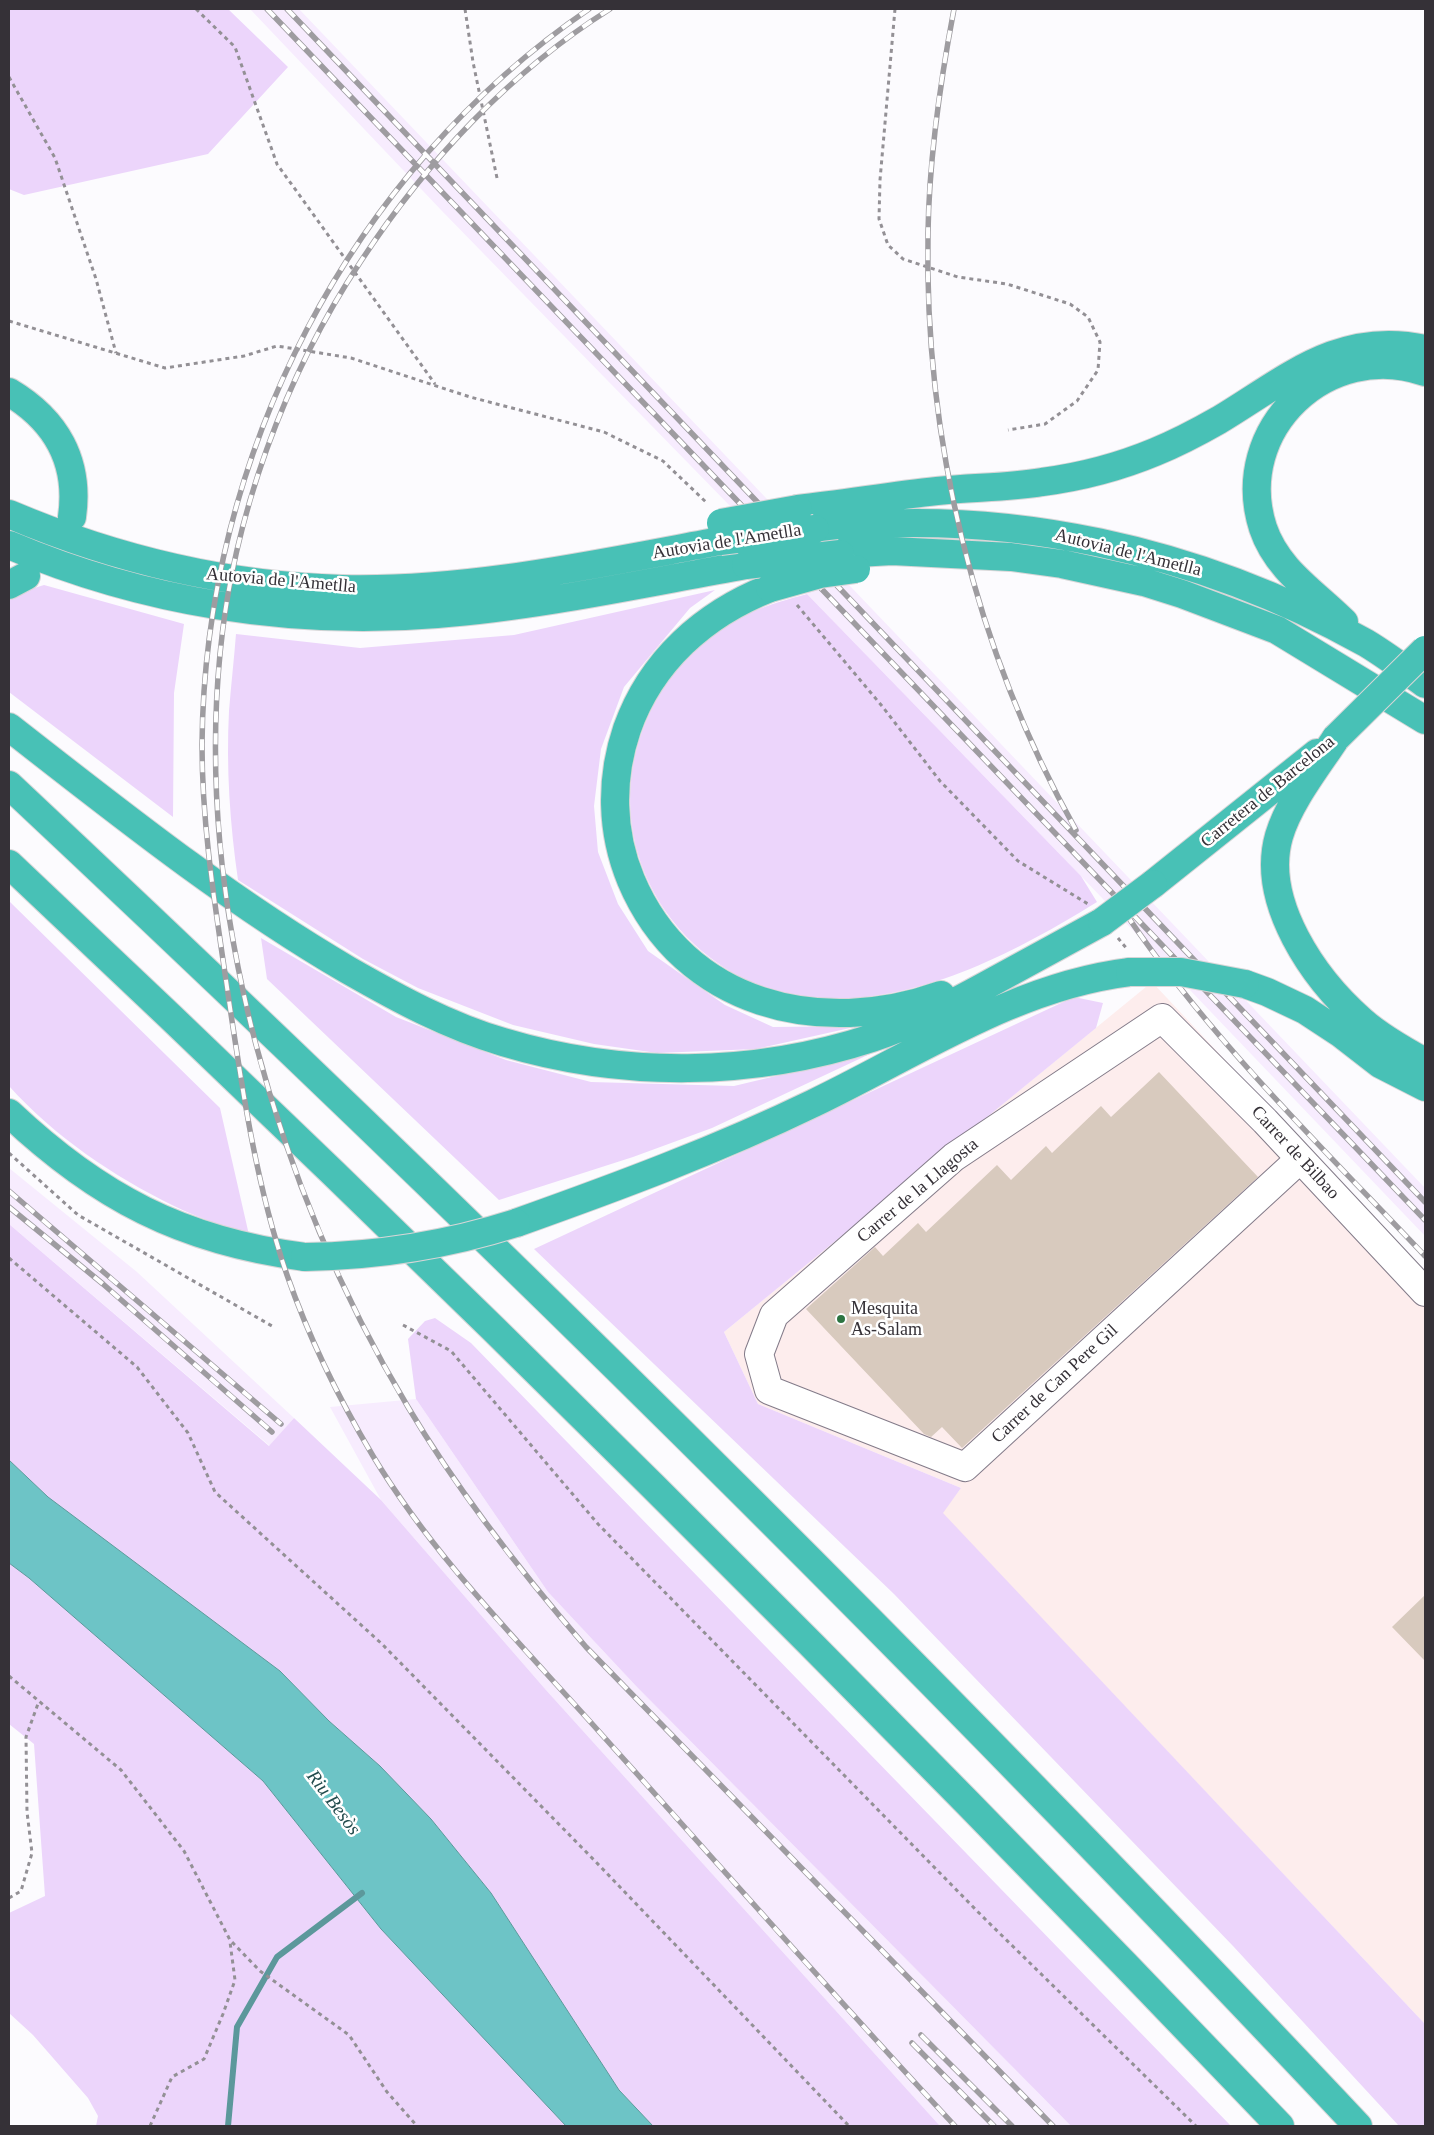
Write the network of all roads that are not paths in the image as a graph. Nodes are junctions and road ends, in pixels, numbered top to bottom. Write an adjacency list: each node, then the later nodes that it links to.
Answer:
1 (1425, 349): 6 (highway)
2 (1425, 372): 9 (highway)
3 (9, 392): 5 (highway)
4 (9, 514): 6 (highway, Autovia de l'Ametlla, bridge)
5 (72, 517)
6 (806, 519): 9 (highway, Autovia de l'Ametlla)
7 (9, 545): 8 (highway, bridge)
8 (848, 561): 12 (highway); 18 (highway, bridge)
9 (1366, 644): 11 (highway, Autovia de l'Ametlla)
10 (1425, 650): 14 (highway, Carretera de Barcelona, bridge)
11 (1425, 684)
12 (1425, 720)
13 (9, 726): 18 (highway)
14 (1336, 738): 17 (highway, Carretera de Barcelona, bridge); 21 (highway)
15 (9, 785): 28 (highway)
16 (9, 864): 27 (highway)
17 (1105, 922): 18 (highway); 20 (highway)
18 (1027, 963)
19 (1162, 1018): 24 (street, Carrer de Bilbao); 26 (street, Carrer de la Llagosta)
20 (970, 1024): 22 (highway, bridge); 23 (highway, bridge)
21 (1425, 1062)
22 (1425, 1087)
23 (9, 1112)
24 (1300, 1159): 25 (street, Carrer de Bilbao); 26 (street, Carrer de Can Pere Gil)
25 (1425, 1292)
26 (769, 1390)
27 (1280, 2126)
28 (1358, 2126)

